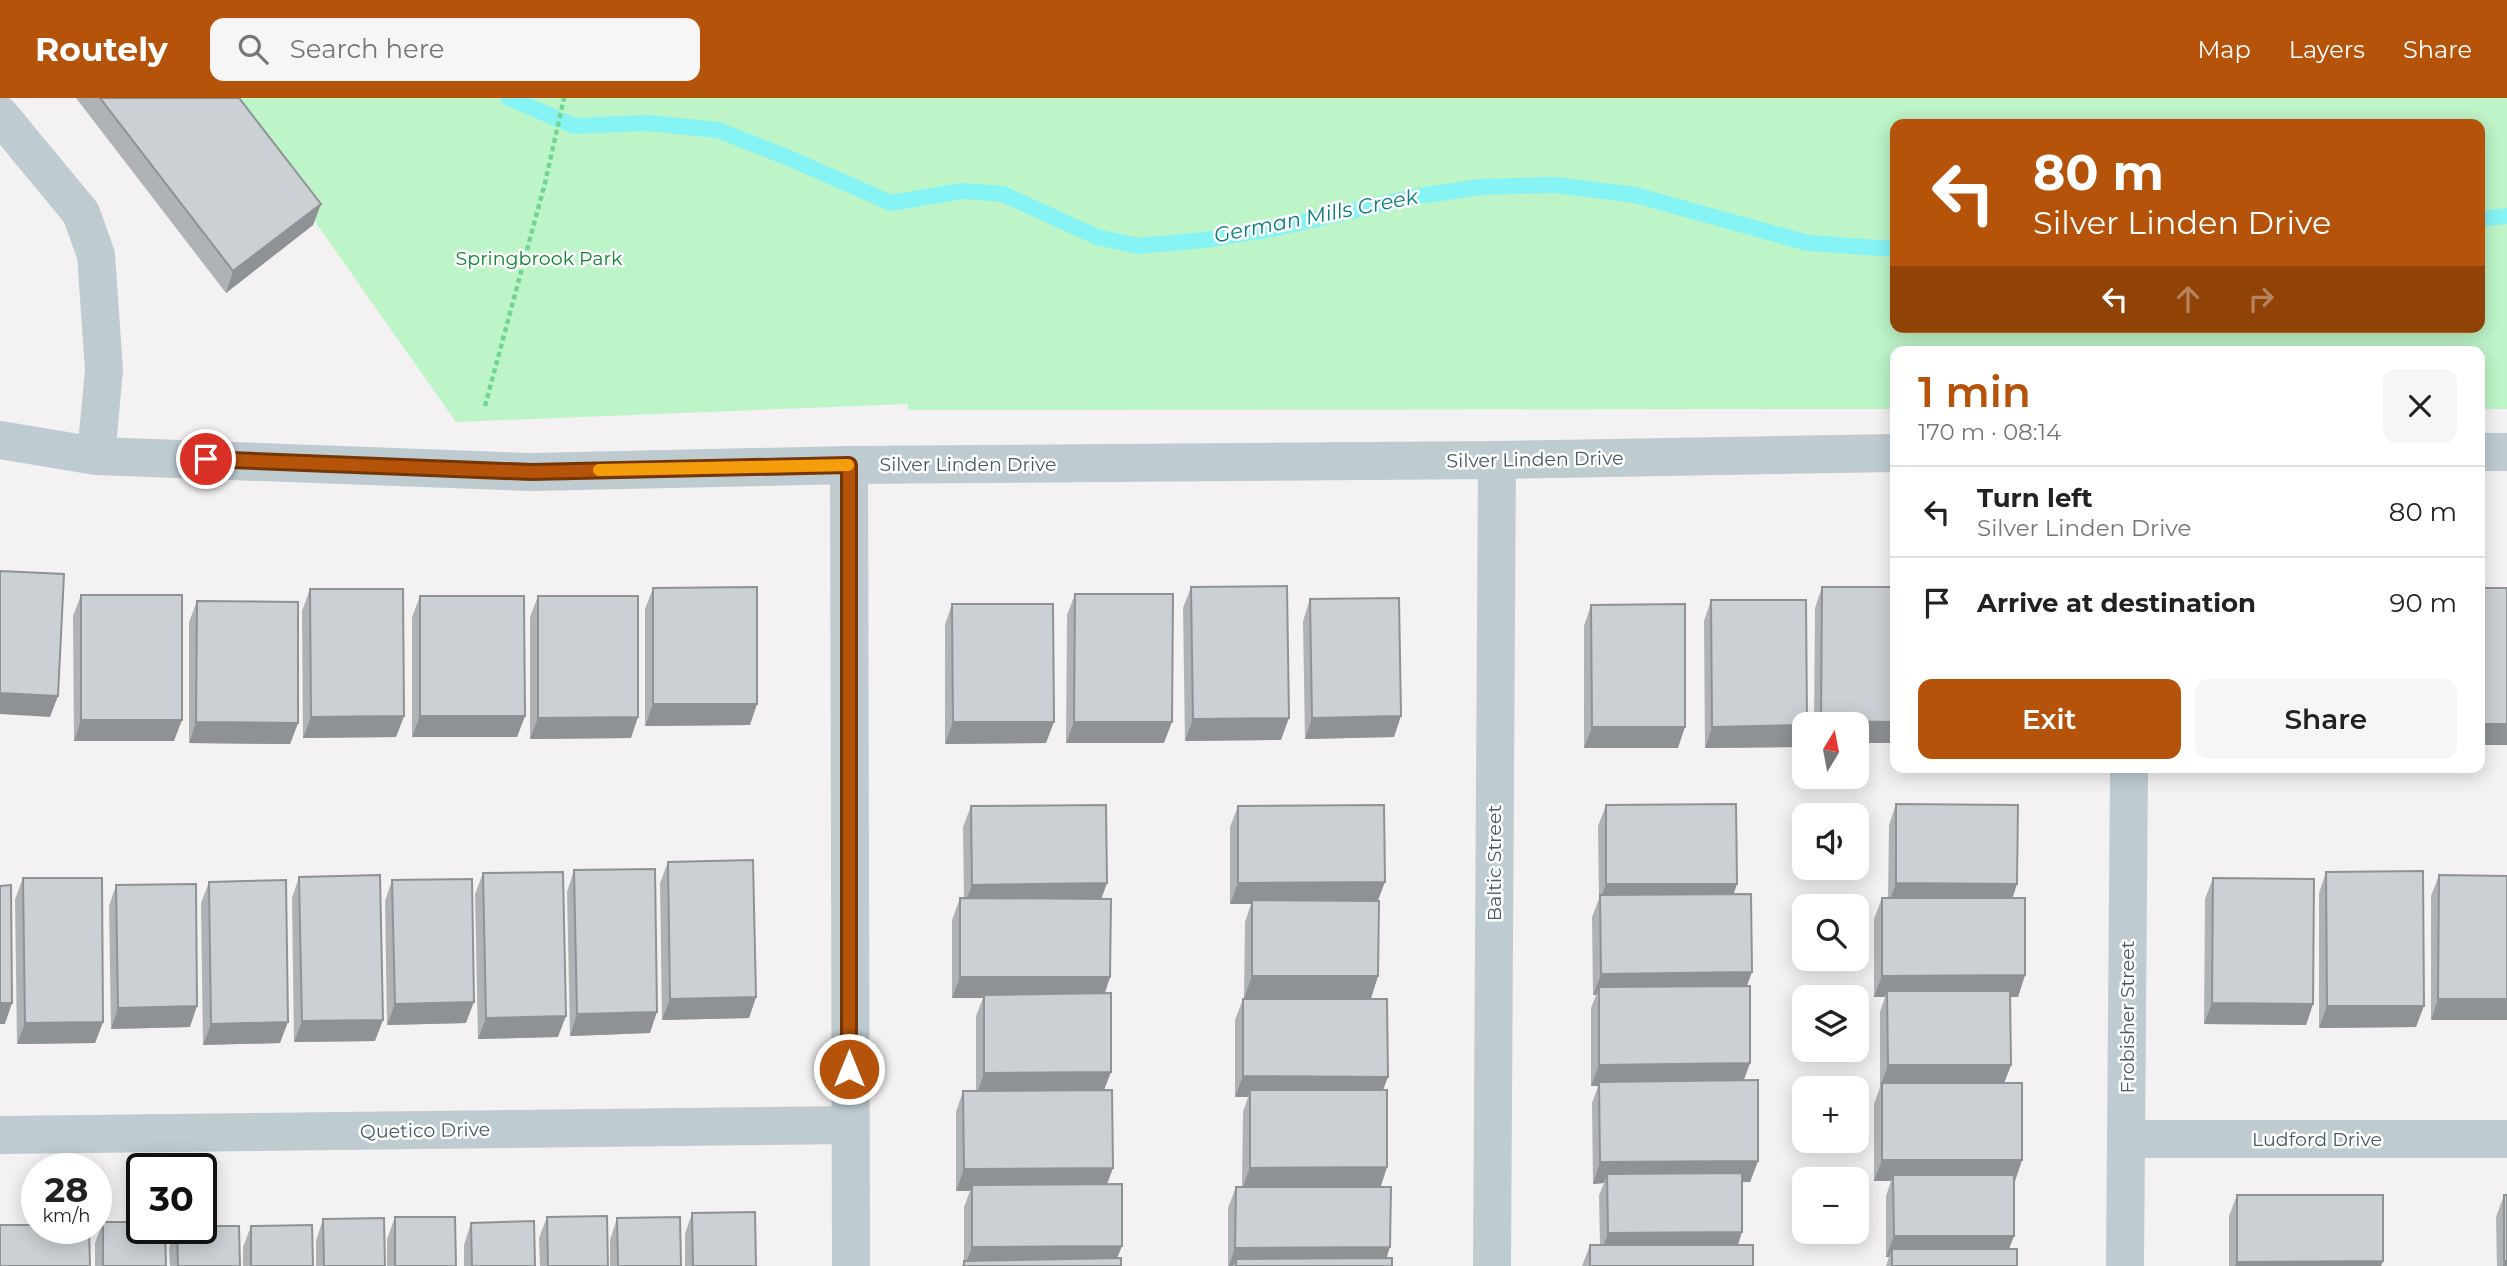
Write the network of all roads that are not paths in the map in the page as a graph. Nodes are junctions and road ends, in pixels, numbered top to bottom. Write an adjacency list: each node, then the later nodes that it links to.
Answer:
1 (0, 115): 6 (street)
2 (0, 440): 6 (street, Silver Linden Drive)
3 (2485, 452): 4 (street)
4 (2507, 452)
5 (1890, 453): 7 (street, Silver Linden Drive)
6 (96, 456): 8 (street, Silver Linden Drive)
7 (1497, 460): 8 (street, Silver Linden Drive); 15 (street, Baltic Street)
8 (849, 465): 10 (street)
9 (2129, 773): 12 (street, Frobisher Street)
10 (850, 1125): 11 (street, Quetico Drive); 14 (street)
11 (0, 1135)
12 (2126, 1139): 13 (street, Ludford Drive); 16 (street, Frobisher Street)
13 (2507, 1139)
14 (851, 1266)
15 (1492, 1266)
16 (2125, 1266)

